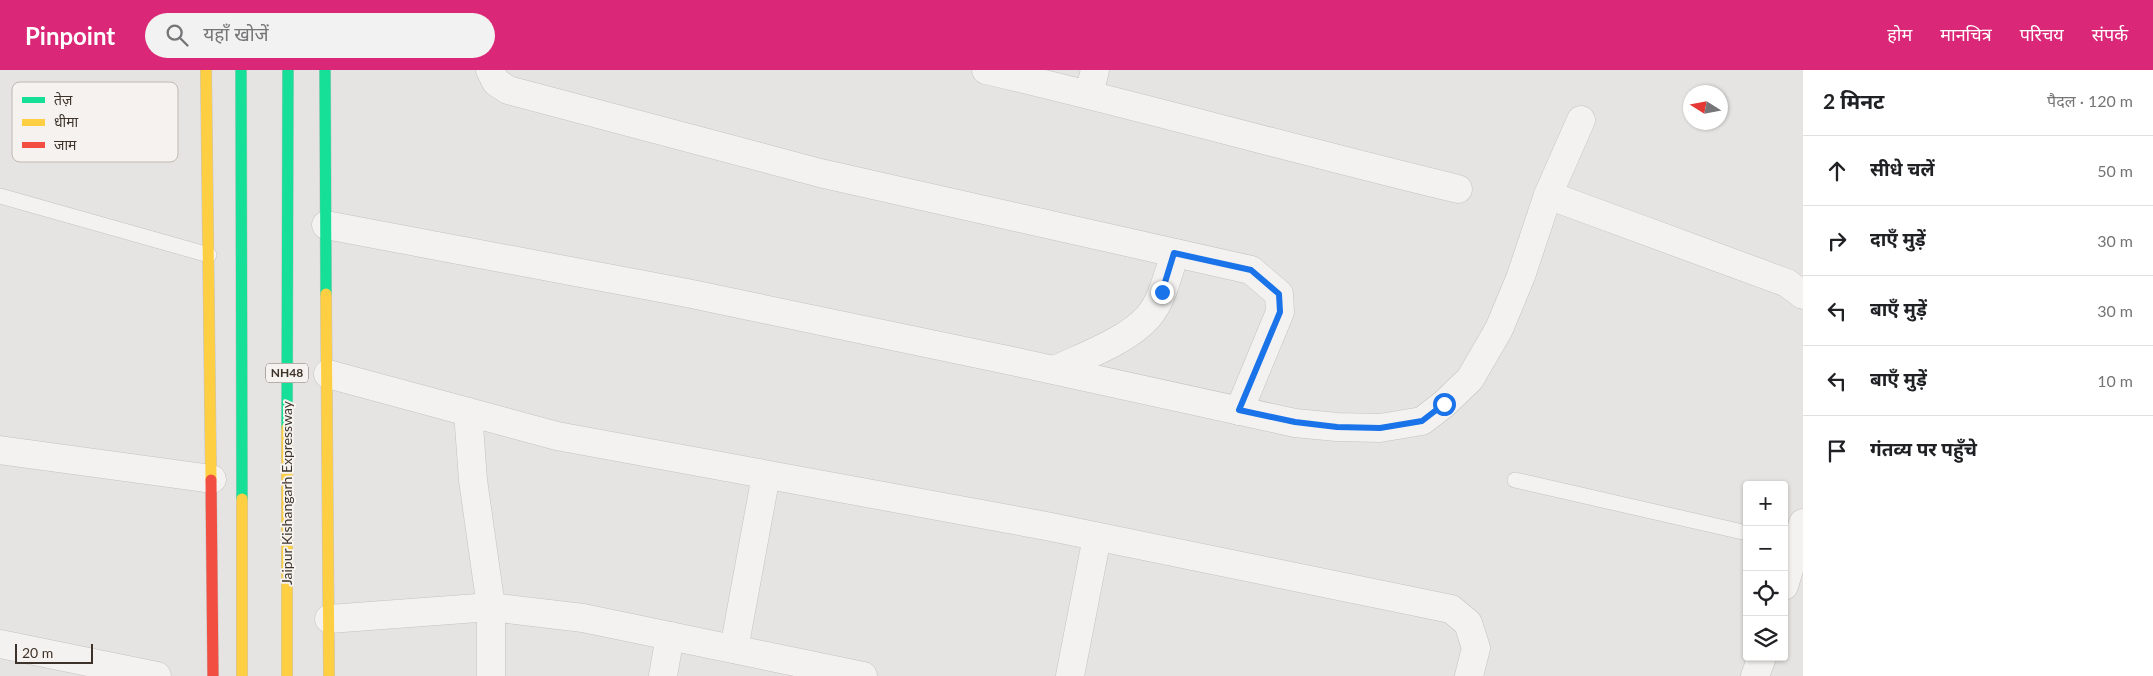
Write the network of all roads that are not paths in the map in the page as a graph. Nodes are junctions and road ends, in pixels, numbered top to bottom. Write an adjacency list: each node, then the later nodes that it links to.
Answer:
1 (206, 70): 14 (main road)
2 (240, 70): 37 (main road)
3 (288, 70): 38 (main road, Jaipur Kishangarh Expressway / NH48)
4 (324, 70): 12 (main road)
5 (490, 70): 13 (street)
6 (986, 70): 7 (street)
7 (1092, 82): 9 (street)
8 (1581, 120): 10 (street)
9 (1458, 189)
10 (1548, 194): 15 (street); 18 (street)
11 (0, 196): 14 (lane)
12 (326, 225): 16 (street); 17 (main road)
13 (1174, 253): 16 (street); 18 (street)
14 (209, 255): 22 (main road)
15 (1803, 295)
16 (1054, 370): 18 (street)
17 (328, 374): 19 (street); 29 (main road)
18 (1239, 410)
19 (468, 412): 21 (street); 28 (street)
20 (0, 450): 22 (street)
21 (766, 475): 26 (street); 32 (street)
22 (212, 479): 36 (main road)
23 (1516, 480): 24 (lane)
24 (1743, 532)
25 (1795, 536): 27 (street)
26 (1098, 537): 43 (street); 44 (street)
27 (1787, 571)
28 (491, 607): 29 (street); 30 (street); 40 (street)
29 (329, 619): 39 (main road)
30 (670, 636): 32 (street); 41 (street)
31 (0, 644): 34 (street)
32 (734, 649): 42 (street)
33 (1761, 661): 45 (street)
34 (65, 667): 35 (street)
35 (157, 676)
36 (213, 676)
37 (242, 676)
38 (287, 676)
39 (329, 676)
40 (491, 676)
41 (663, 676)
42 (863, 676)
43 (1070, 676)
44 (1469, 676)
45 (1755, 676)

